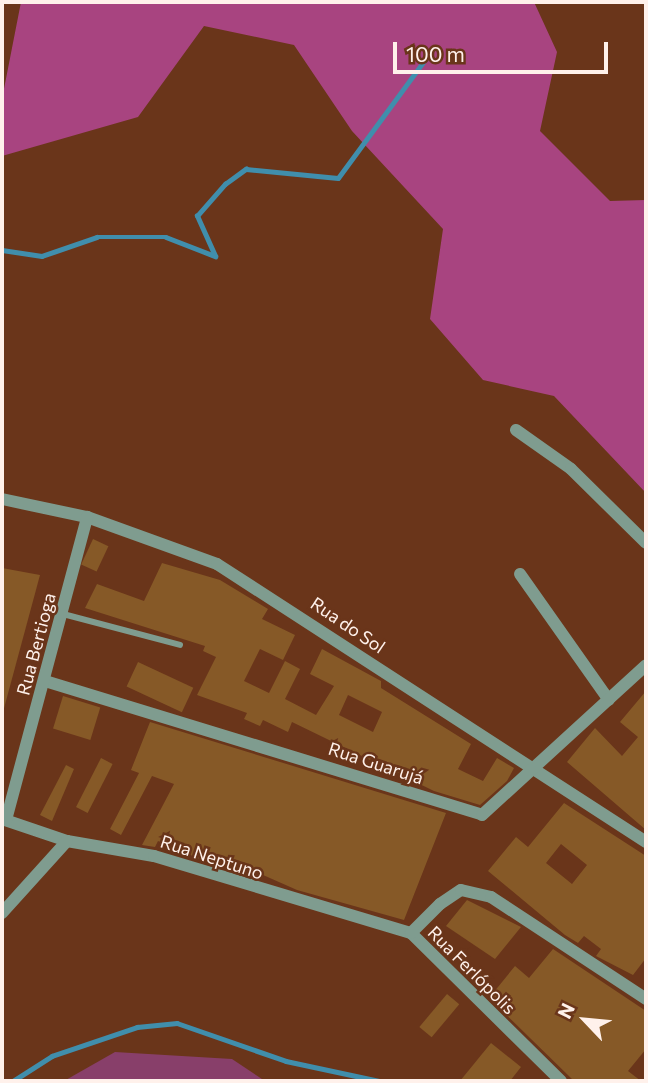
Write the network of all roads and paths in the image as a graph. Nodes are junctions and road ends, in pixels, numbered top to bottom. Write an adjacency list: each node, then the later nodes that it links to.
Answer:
1 (516, 429): 4 (street)
2 (2, 499): 3 (street, Rua do Sol)
3 (87, 517): 6 (street, Rua Bertioga); 11 (street, Rua do Sol)
4 (646, 543)
5 (520, 573): 10 (street)
6 (63, 614): 7 (lane); 9 (street, Rua Bertioga)
7 (180, 645)
8 (645, 668): 10 (street, Rua Guarujá)
9 (45, 681): 11 (street, Rua Guarujá); 12 (street, Rua Bertioga)
10 (609, 700): 11 (street, Rua Guarujá)
11 (531, 772): 14 (street, Rua do Sol)
12 (4, 820): 13 (street, Rua Neptuno)
13 (67, 841): 15 (street); 16 (street, Rua Neptuno)
14 (646, 842)
15 (2, 914)
16 (411, 933): 17 (street, Rua Ferlópolis); 18 (street, Rua Ferlópolis)
17 (646, 999)
18 (561, 1081)

